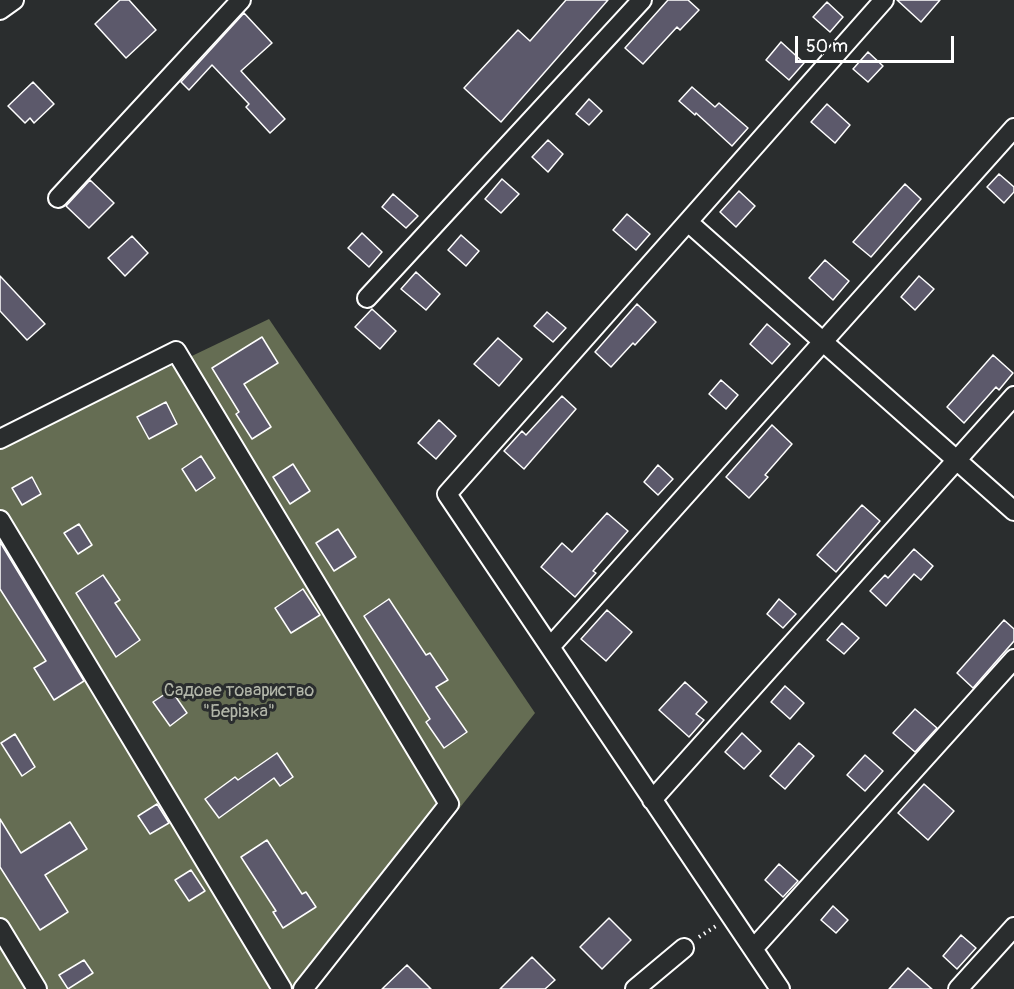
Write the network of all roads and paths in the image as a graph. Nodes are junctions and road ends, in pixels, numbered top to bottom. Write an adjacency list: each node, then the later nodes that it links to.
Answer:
1 (14, 0): 5 (street)
2 (241, 0): 7 (street)
3 (642, 0): 9 (street)
4 (884, 0): 8 (street)
5 (0, 10)
6 (1014, 128): 10 (street)
7 (58, 198)
8 (688, 222): 10 (street); 16 (street)
9 (367, 298)
10 (823, 341): 13 (street); 16 (street)
11 (1014, 396): 13 (street)
12 (0, 439): 26 (street)
13 (957, 460): 14 (street); 18 (street)
14 (1014, 511)
15 (0, 520): 25 (street)
16 (550, 647): 18 (street)
17 (1014, 659): 23 (street)
18 (652, 800): 19 (street)
19 (731, 916): 22 (path); 23 (street)
20 (1014, 927): 29 (street)
21 (0, 928): 24 (street)
22 (684, 948): 27 (street)
23 (753, 949): 28 (street)
24 (37, 989)
25 (282, 989)
26 (303, 989)
27 (634, 989)
28 (780, 989)
29 (958, 989)

